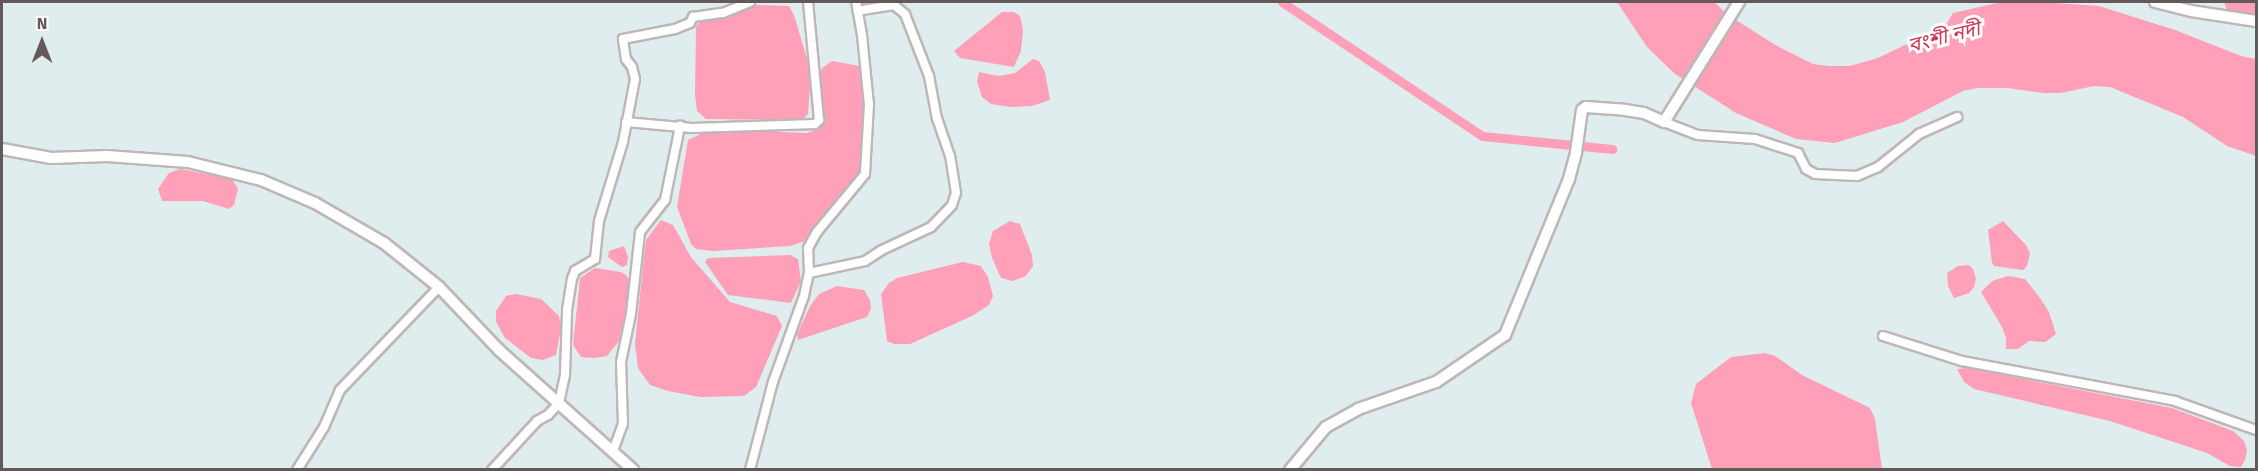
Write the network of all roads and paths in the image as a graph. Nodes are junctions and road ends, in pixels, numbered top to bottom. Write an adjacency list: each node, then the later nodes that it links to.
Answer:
1 (750, 2): 10 (street)
2 (808, 2): 11 (street)
3 (856, 2): 6 (street)
4 (1739, 2): 9 (street)
5 (2155, 2): 7 (street)
6 (857, 10): 13 (street); 13 (street)
7 (2256, 21)
8 (1956, 117): 9 (street)
9 (1666, 119): 23 (street)
10 (626, 122): 11 (street); 16 (street)
11 (680, 126): 18 (street)
12 (2, 149): 14 (street)
13 (809, 273): 22 (street)
14 (439, 287): 16 (street); 19 (street)
15 (1883, 336): 17 (street)
16 (559, 403): 18 (street); 20 (street)
17 (2256, 430)
18 (613, 451): 21 (street)
19 (297, 470)
20 (492, 470)
21 (633, 470)
22 (750, 470)
23 (1290, 470)

